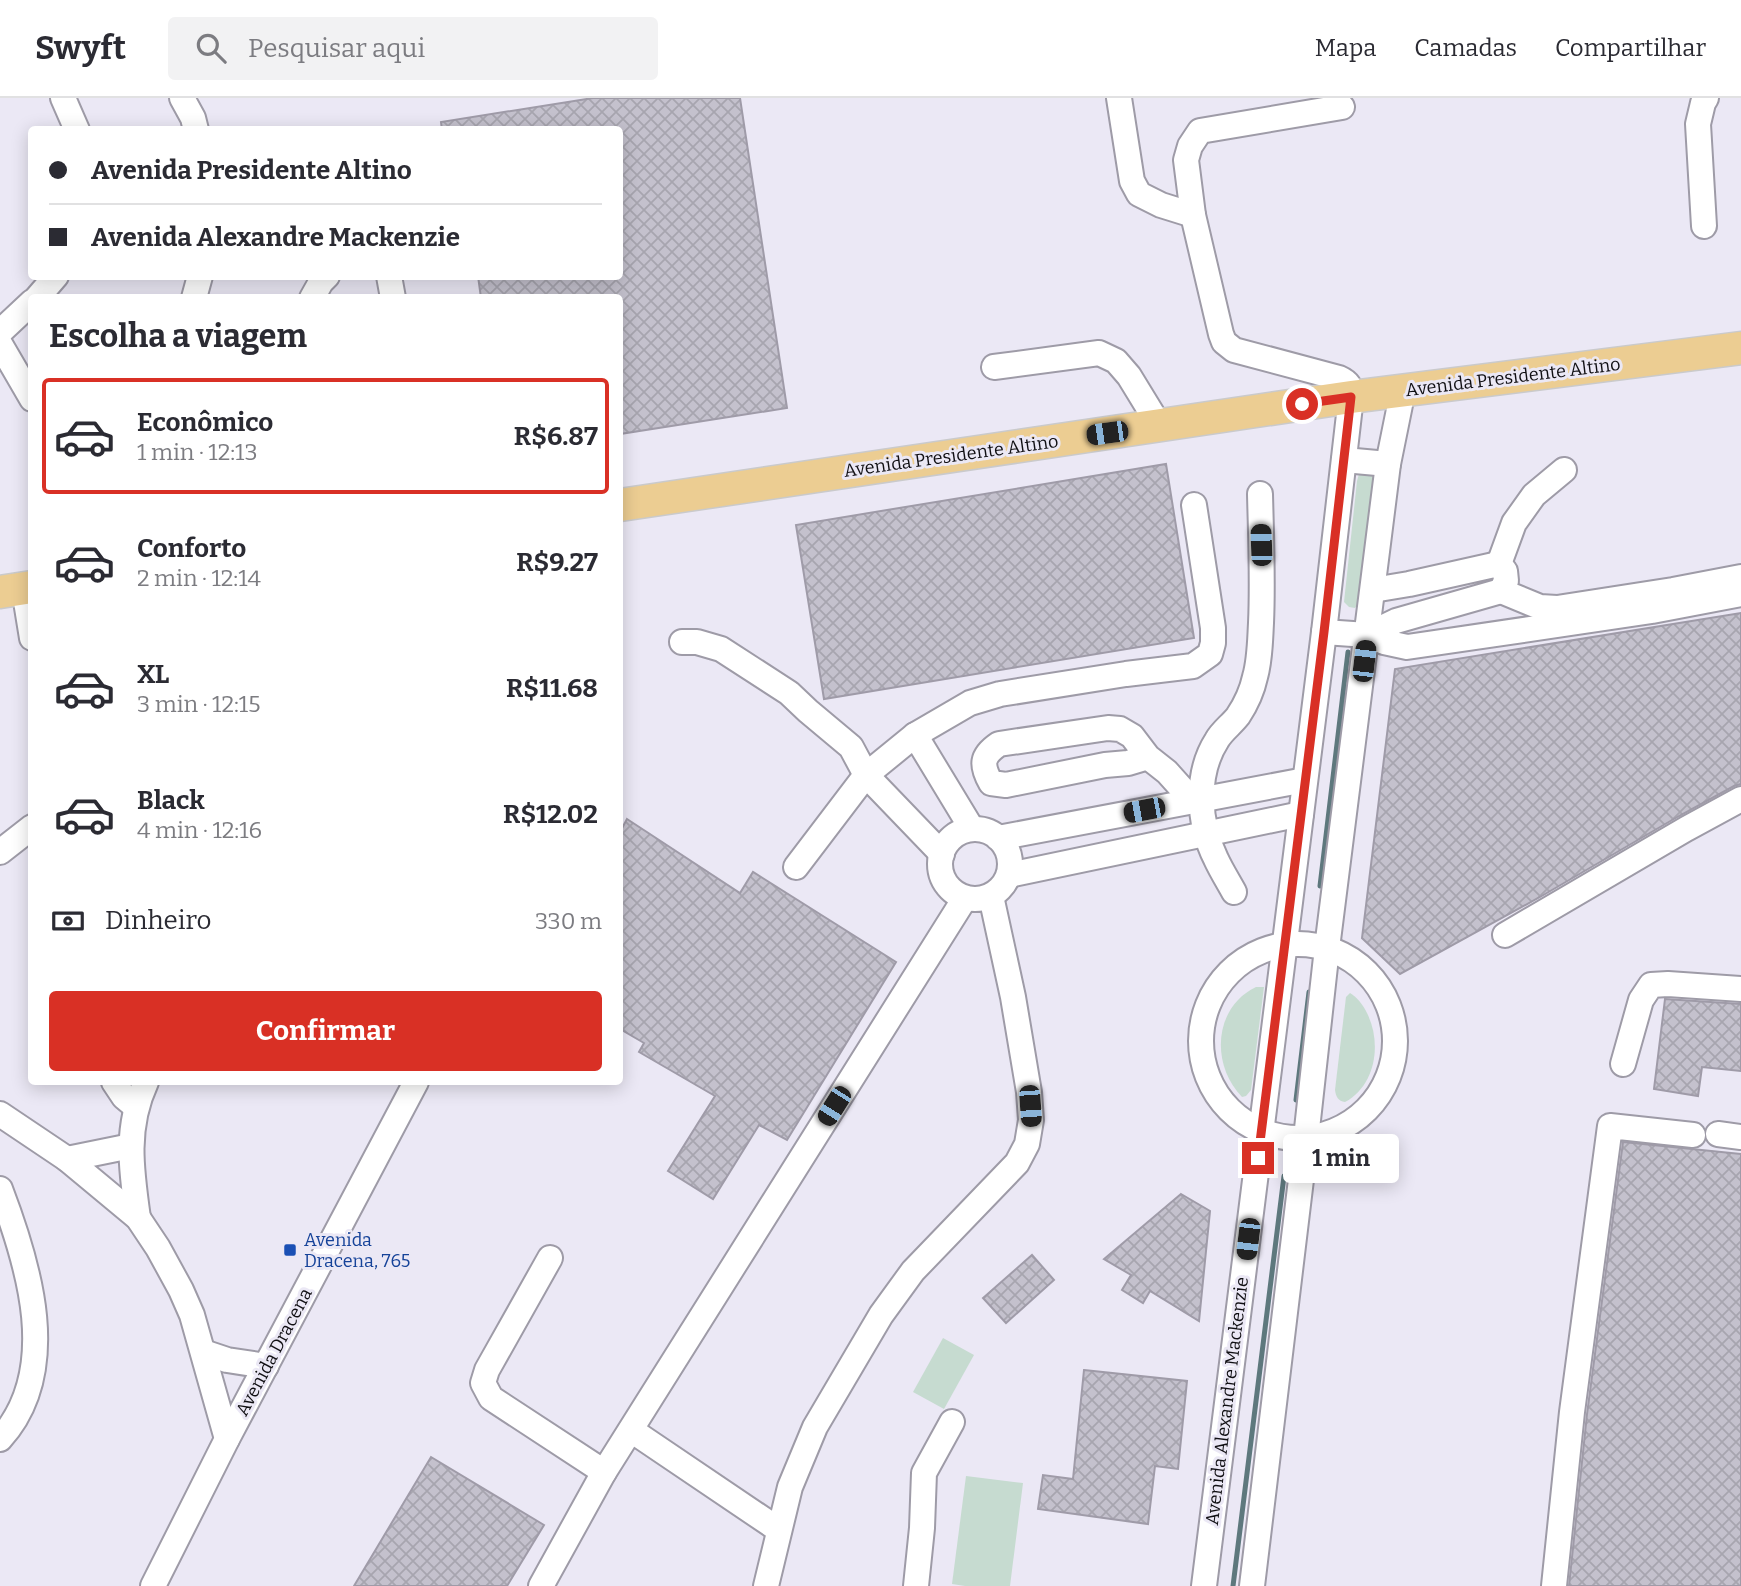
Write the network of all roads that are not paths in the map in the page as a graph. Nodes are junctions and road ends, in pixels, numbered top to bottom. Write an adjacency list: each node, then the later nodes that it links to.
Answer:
1 (63, 98): 6 (street)
2 (181, 98): 7 (street)
3 (1119, 98): 8 (street)
4 (1706, 98): 9 (street)
5 (1342, 107): 8 (street)
6 (75, 126)
7 (195, 126)
8 (1193, 215): 18 (street)
9 (1704, 226)
10 (53, 280): 11 (street)
11 (40, 294)
12 (28, 307): 13 (street)
13 (0, 342): 17 (street)
14 (1741, 348): 16 (main road, Avenida Presidente Altino)
15 (994, 367): 19 (street)
16 (1403, 390): 18 (main road, Avenida Presidente Altino); 21 (street)
17 (28, 392)
18 (1351, 397): 19 (main road, Avenida Presidente Altino); 20 (street, Avenida Alexandre Mackenzie)
19 (1159, 425): 24 (main road, Avenida Presidente Altino)
20 (1344, 460): 21 (street); 33 (street, Avenida Alexandre Mackenzie)
21 (1388, 464): 29 (street)
22 (1564, 470): 26 (street)
23 (1260, 495): 41 (street)
24 (623, 505)
25 (1194, 505): 36 (street)
26 (1499, 564): 29 (street); 30 (street)
27 (1741, 577): 30 (street)
28 (18, 589): 32 (street)
29 (1373, 590): 34 (street)
30 (1501, 591): 34 (street)
31 (1741, 594): 34 (street)
32 (28, 624)
33 (1324, 632): 34 (street); 39 (street, Avenida Alexandre Mackenzie)
34 (1367, 635): 56 (street)
35 (682, 642): 38 (street)
36 (915, 735): 38 (street); 44 (street)
37 (1148, 757): 37 (street); 41 (street)
38 (866, 775): 48 (street); 49 (street)
39 (1305, 780): 41 (street); 42 (street, Avenida Alexandre Mackenzie)
40 (1741, 799): 54 (street)
41 (1197, 801): 45 (street); 46 (street)
42 (1301, 814): 45 (street); 55 (street, Avenida Alexandre Mackenzie)
43 (28, 830): 47 (street)
44 (972, 830): 46 (street); 48 (street)
45 (1206, 833): 50 (street); 51 (street)
46 (998, 838): 50 (street)
47 (0, 852)
48 (942, 854): 53 (street)
49 (796, 867)
50 (1009, 875): 52 (street)
51 (1234, 892)
52 (991, 896): 53 (street); 79 (street)
53 (965, 898): 75 (street)
54 (1505, 935)
55 (1284, 944): 56 (street); 64 (street, Avenida Alexandre Mackenzie); 64 (street)
56 (1327, 948): 66 (street); 66 (street)
57 (1741, 989): 58 (street)
58 (1623, 1064)
59 (116, 1085): 62 (street)
60 (144, 1085): 62 (street)
61 (414, 1085): 73 (street, Avenida Dracena)
62 (136, 1107): 67 (street)
63 (0, 1114): 68 (street)
64 (1261, 1132): 66 (street); 84 (street, Avenida Alexandre Mackenzie)
65 (1693, 1135): 86 (street)
66 (1306, 1138): 85 (street)
67 (131, 1146): 68 (street); 70 (street)
68 (67, 1159): 70 (street)
69 (0, 1189): 76 (street)
70 (138, 1218): 72 (street)
71 (550, 1258): 78 (street)
72 (203, 1352): 73 (street); 77 (street)
73 (267, 1366): 77 (street, Avenida Dracena)
74 (952, 1422): 83 (street)
75 (631, 1430): 78 (street); 79 (street)
76 (0, 1439)
77 (228, 1439): 80 (street, Avenida Dracena)
78 (604, 1472): 81 (street)
79 (779, 1530): 82 (street)
80 (153, 1586)
81 (541, 1586)
82 (766, 1586)
83 (916, 1586)
84 (1204, 1586)
85 (1252, 1586)
86 (1554, 1586)

